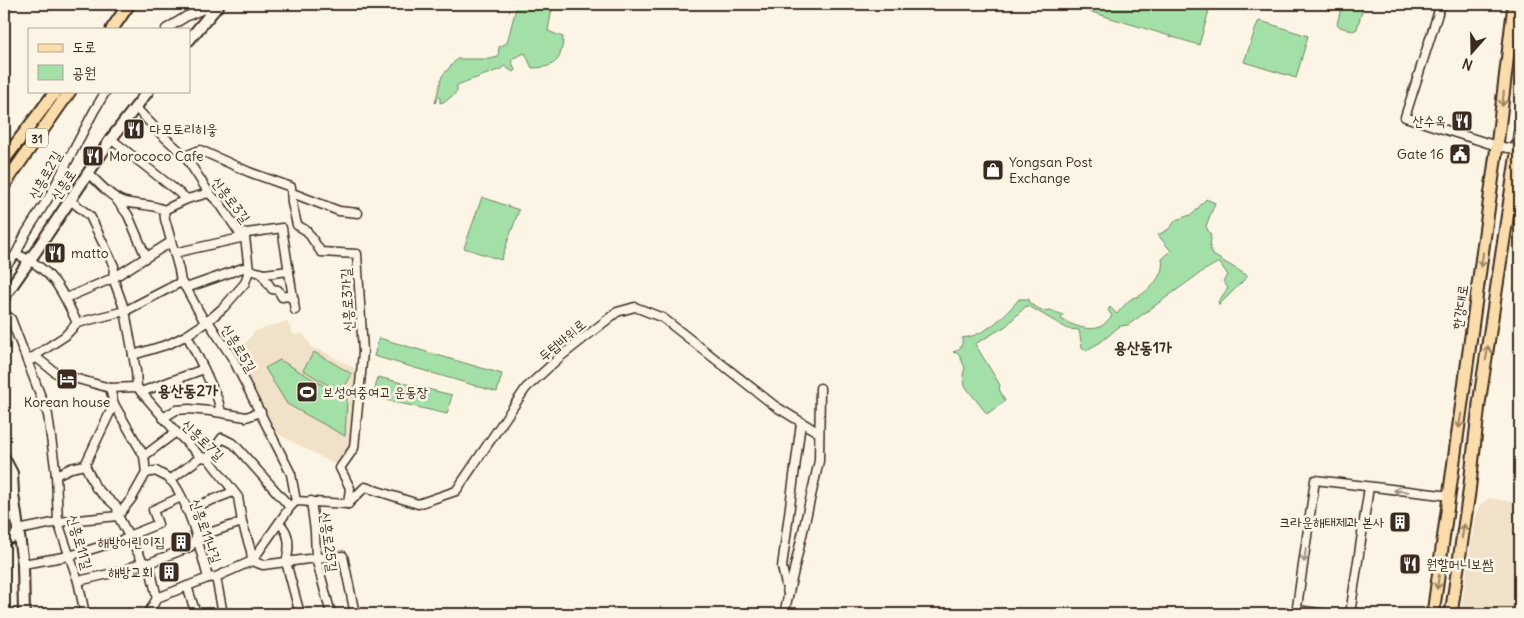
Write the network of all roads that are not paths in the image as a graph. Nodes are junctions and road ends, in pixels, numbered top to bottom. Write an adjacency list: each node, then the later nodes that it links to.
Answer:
1 (129, 4): 5 (main road)
2 (217, 4): 6 (street); 7 (street)
3 (1441, 4): 14 (street)
4 (1514, 4): 14 (main road, 한강대로, one-way to 14)
5 (112, 27)
6 (168, 28)
7 (190, 39)
8 (105, 92): 33 (street, 신흥로2길)
9 (147, 92): 11 (street, 신흥로)
10 (63, 94): 17 (main road, 31); 19 (street); 20 (main road, 31)
11 (136, 108): 13 (street, 신흥로); 16 (street, 신흥로3길)
12 (1520, 133): 15 (main road)
13 (111, 139): 18 (street, 신흥로); 24 (street)
14 (1497, 146): 15 (street); 73 (main road, 한강대로, one-way to 73)
15 (1519, 150): 111 (main road, one-way to 15)
16 (184, 156): 21 (street, 신흥로3길); 22 (street)
17 (4, 160)
18 (88, 173): 23 (street); 25 (street, 신흥로)
19 (4, 179)
20 (4, 185)
21 (209, 193): 24 (street); 30 (street, 신흥로3길)
22 (292, 193): 27 (street); 28 (street)
23 (115, 197): 26 (street); 34 (street)
24 (187, 199): 26 (street)
25 (70, 200): 35 (street, 신흥로); 40 (street)
26 (164, 210): 31 (street, 신흥로5길)
27 (358, 213)
28 (297, 225): 29 (street); 77 (street, 신흥로3가길)
29 (282, 228): 30 (street); 38 (street)
30 (242, 235): 32 (street); 37 (street, 신흥로3길)
31 (171, 242): 32 (street, 신흥로5길); 34 (street)
32 (174, 253): 41 (street, 신흥로5길)
33 (16, 254): 35 (street); 36 (street, 신흥로2길)
34 (146, 257): 40 (street)
35 (31, 260): 42 (street, 신흥로); 43 (street)
36 (4, 268)
37 (249, 270): 39 (street); 41 (street); 48 (street)
38 (289, 271): 39 (street); 44 (street)
39 (261, 273): 44 (street)
40 (113, 278): 43 (street); 46 (street)
41 (184, 285): 46 (street); 48 (street, 신흥로5길)
42 (4, 297)
43 (66, 298): 49 (street)
44 (294, 300): 45 (street)
45 (295, 310)
46 (125, 311): 49 (street); 51 (street)
47 (4, 313): 52 (street, 신흥로11길)
48 (208, 321): 50 (street); 59 (street, 신흥로5길)
49 (77, 323): 52 (street)
50 (187, 335): 51 (street); 53 (street)
51 (133, 355): 56 (street)
52 (27, 361): 54 (street); 69 (street, 신흥로11길)
53 (204, 369): 56 (street); 58 (street)
54 (110, 388): 56 (street); 57 (street)
55 (820, 388): 63 (street)
56 (139, 390): 60 (street, 신흥로7길)
57 (114, 404): 64 (street); 67 (street)
58 (221, 412): 59 (street); 60 (street)
59 (261, 412): 76 (street, 신흥로5길)
60 (163, 418): 62 (street, 신흥로7길)
61 (801, 423): 63 (street, 두텁바위로); 77 (street, 두텁바위로); 96 (street)
62 (176, 432): 64 (street); 66 (street, 신흥로7길)
63 (819, 433): 96 (street)
64 (144, 456): 68 (street)
65 (4, 458): 83 (street)
66 (204, 458): 70 (street); 72 (street, 신흥로7길); 76 (street)
67 (85, 465): 69 (street); 79 (street)
68 (146, 472): 70 (street); 79 (street)
69 (56, 475): 80 (street, 신흥로11길)
70 (170, 480): 74 (street, 신흥로11나길)
71 (1369, 488): 73 (street, one-way to 71); 98 (street, one-way to 98); 109 (street)
72 (234, 492): 78 (street); 81 (street, 신흥로7길)
73 (1450, 496): 110 (main road, 한강대로, one-way to 110)
74 (181, 497): 78 (street, 신흥로11나길); 84 (street)
75 (311, 501): 76 (street); 77 (street); 88 (street, 신흥로25길)
76 (293, 504): 82 (street)
77 (348, 504)
78 (186, 510): 85 (street, 신흥로11나길)
79 (118, 516): 80 (street); 84 (street)
80 (58, 522): 83 (street); 87 (street, 신흥로11길)
81 (242, 522): 85 (street); 89 (street, 신흥로7길)
82 (279, 523): 89 (street); 90 (street)
83 (18, 530): 86 (street); 92 (street)
84 (128, 537): 87 (street); 91 (street)
85 (197, 538): 91 (street); 93 (street, 신흥로11나길)
86 (4, 542)
87 (69, 556): 92 (street); 94 (street, 신흥로11길)
88 (316, 558): 90 (street); 105 (street, 신흥로25길); 106 (street)
89 (252, 561): 90 (street); 93 (street)
90 (286, 562): 104 (street)
91 (146, 563): 94 (street); 97 (street)
92 (23, 564): 99 (street)
93 (212, 578): 95 (street); 103 (street)
94 (78, 581): 100 (street, 신흥로11길)
95 (187, 586): 97 (street); 102 (street)
96 (788, 596): 107 (street)
97 (157, 598): 101 (street)
98 (1297, 612): 108 (street)
99 (24, 614)
100 (85, 614)
101 (148, 614)
102 (196, 614)
103 (223, 614)
104 (300, 614)
105 (331, 614)
106 (356, 614)
107 (784, 614)
108 (1326, 614)
109 (1350, 614)
110 (1434, 614)
111 (1451, 614)

